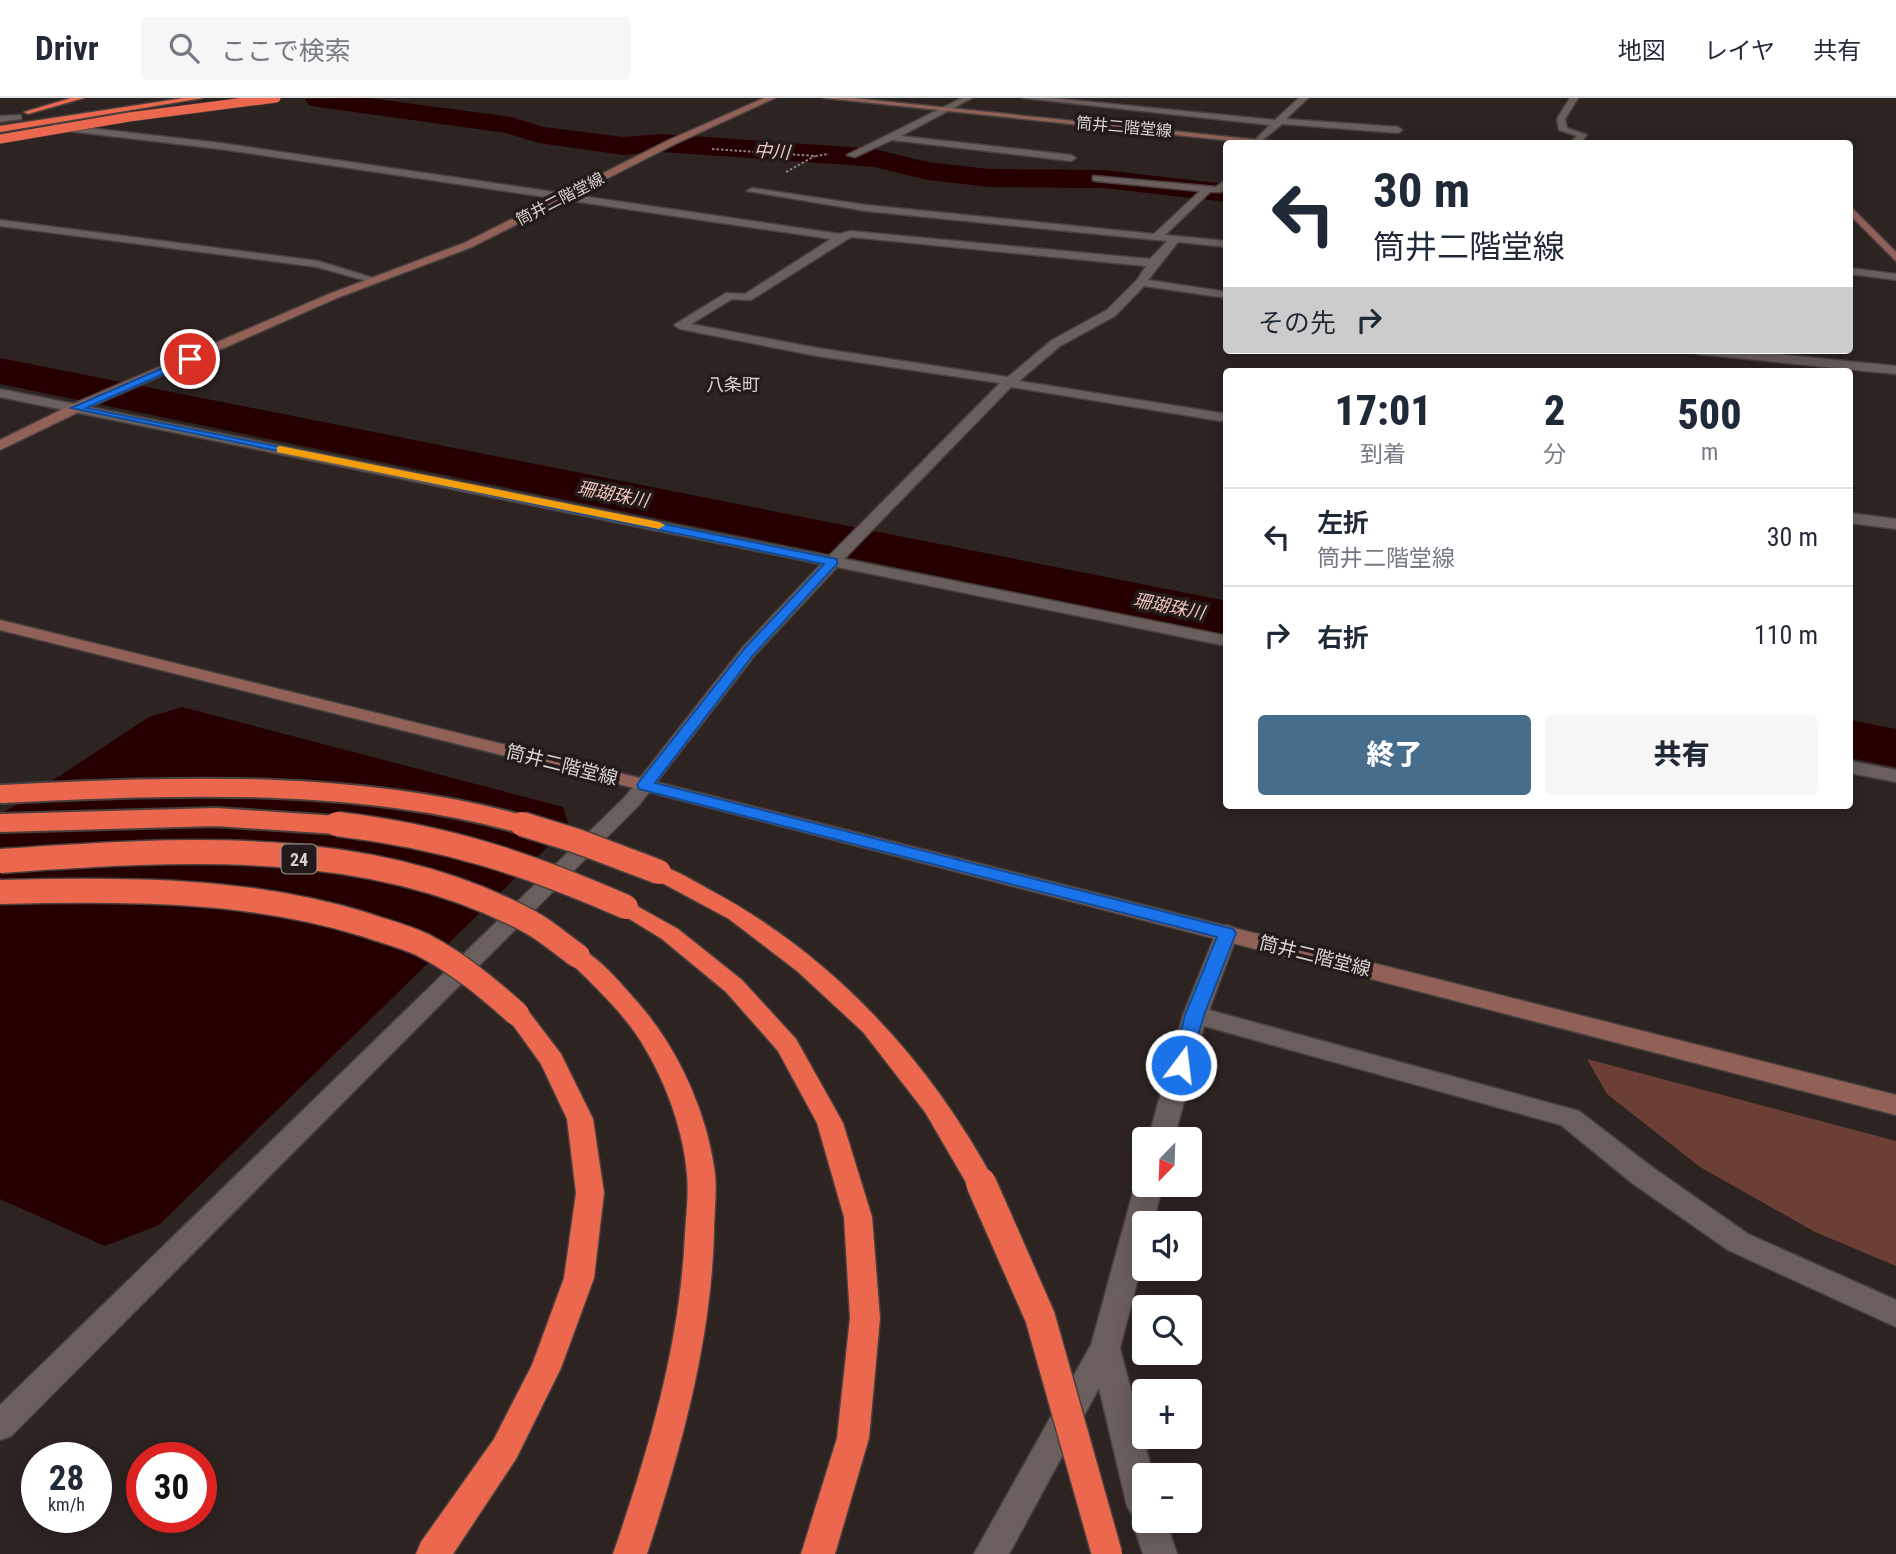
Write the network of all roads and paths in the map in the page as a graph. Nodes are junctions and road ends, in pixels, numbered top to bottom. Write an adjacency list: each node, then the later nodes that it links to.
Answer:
1 (80, 98): 13 (highway)
2 (199, 98): 17 (highway)
3 (217, 98): 20 (highway)
4 (261, 98): 18 (highway)
5 (276, 98): 22 (highway, bridge)
6 (771, 98): 26 (main road, 筒井二階堂線)
7 (828, 98): 12 (main road, 筒井二階堂線)
8 (968, 98): 12 (street)
9 (1027, 98): 16 (street)
10 (1304, 98): 16 (street)
11 (1574, 98): 25 (street)
12 (945, 110): 21 (street); 23 (main road, 筒井二階堂線)
13 (31, 111): 14 (highway); 15 (highway)
14 (18, 117): 15 (street); 17 (highway)
15 (0, 118)
16 (1279, 122): 19 (street); 24 (street)
17 (26, 124): 18 (highway); 20 (highway)
18 (54, 127): 22 (highway); 34 (street)
19 (1398, 130)
20 (0, 131)
21 (891, 137): 28 (street); 29 (street)
22 (0, 138)
23 (1244, 140)
24 (1266, 140)
25 (1577, 140)
26 (668, 144): 27 (path); 34 (main road, 筒井二階堂線)
27 (830, 153)
28 (852, 155)
29 (1071, 158)
30 (1097, 177): 32 (street)
31 (1223, 186): 32 (street)
32 (1207, 190): 38 (street)
33 (752, 191): 37 (street)
34 (567, 195): 37 (street); 47 (main road, 筒井二階堂線)
35 (1853, 212): 41 (main road)
36 (0, 223): 47 (street)
37 (855, 224): 38 (street); 42 (street); 52 (street)
38 (1158, 236): 39 (street)
39 (1177, 238): 40 (street); 42 (street)
40 (1223, 244)
41 (1896, 258)
42 (1153, 264): 48 (street)
43 (1853, 266): 45 (street)
44 (1853, 271): 46 (street)
45 (1896, 271)
46 (1896, 277)
47 (374, 280): 54 (main road, 筒井二階堂線)
48 (1141, 282): 49 (street); 52 (street)
49 (1223, 294)
50 (1737, 354): 51 (street)
51 (1896, 370)
52 (1009, 382): 55 (street); 59 (street)
53 (0, 393): 54 (street)
54 (79, 407): 56 (main road, 筒井二階堂線); 59 (street)
55 (1223, 417)
56 (0, 446)
57 (1853, 518): 58 (street)
58 (1896, 524)
59 (835, 559): 61 (street); 64 (street)
60 (0, 625): 64 (main road, 筒井二階堂線)
61 (1223, 640)
62 (1853, 768): 63 (street)
63 (1896, 776)
64 (645, 785): 69 (main road, 筒井二階堂線); 76 (street)
65 (0, 794): 83 (highway, bridge)
66 (0, 823): 81 (highway, bridge)
67 (0, 861): 80 (highway, 24, bridge)
68 (0, 892): 79 (highway, bridge)
69 (1227, 933): 70 (street); 71 (main road, 筒井二階堂線)
70 (1195, 1015): 72 (street); 74 (street)
71 (1896, 1105)
72 (1164, 1127)
73 (1146, 1197): 75 (street)
74 (1896, 1314)
75 (1105, 1348): 77 (street); 82 (street)
76 (0, 1426)
77 (1133, 1463)
78 (1153, 1533): 84 (street)
79 (433, 1554)
80 (630, 1554)
81 (818, 1554)
82 (991, 1554)
83 (1107, 1554)
84 (1160, 1554)

